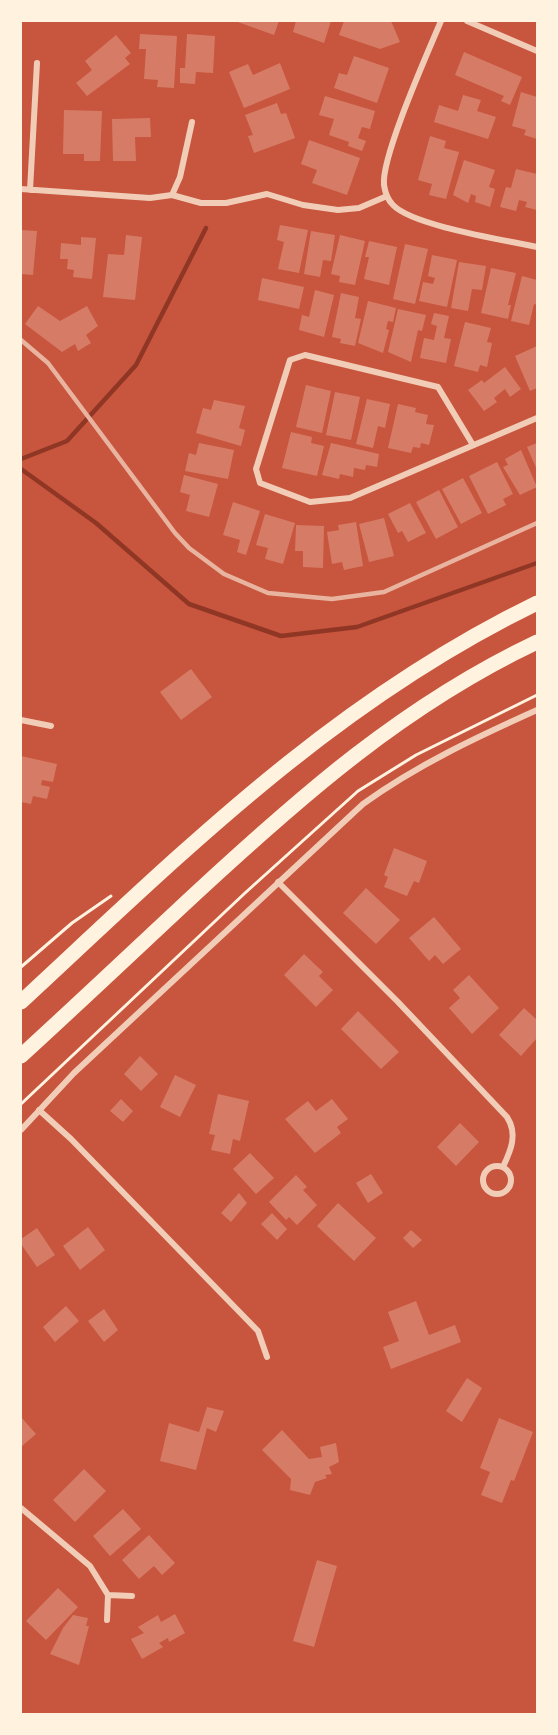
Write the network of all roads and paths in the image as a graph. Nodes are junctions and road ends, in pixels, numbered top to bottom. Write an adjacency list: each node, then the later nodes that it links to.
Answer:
1 (441, 21): 9 (street)
2 (467, 21): 3 (street)
3 (537, 51)
4 (37, 63): 7 (street)
5 (192, 122): 8 (street)
6 (21, 189): 7 (street)
7 (30, 190): 8 (street)
8 (172, 195): 9 (street)
9 (387, 196): 10 (street)
10 (537, 247)
11 (537, 418): 12 (street)
12 (473, 446): 12 (street)
13 (537, 603): 21 (main road)
14 (537, 642): 22 (main road)
15 (537, 710): 18 (street)
16 (21, 720): 17 (street)
17 (51, 726)
18 (278, 882): 23 (street); 25 (street)
19 (117, 894): 20 (path)
20 (21, 967)
21 (21, 1002)
22 (21, 1056)
23 (39, 1110): 24 (street); 26 (street)
24 (21, 1130)
25 (503, 1167): 25 (street)
26 (267, 1357)
27 (21, 1508): 28 (street)
28 (108, 1595): 29 (street); 30 (street)
29 (132, 1596)
30 (107, 1620)

